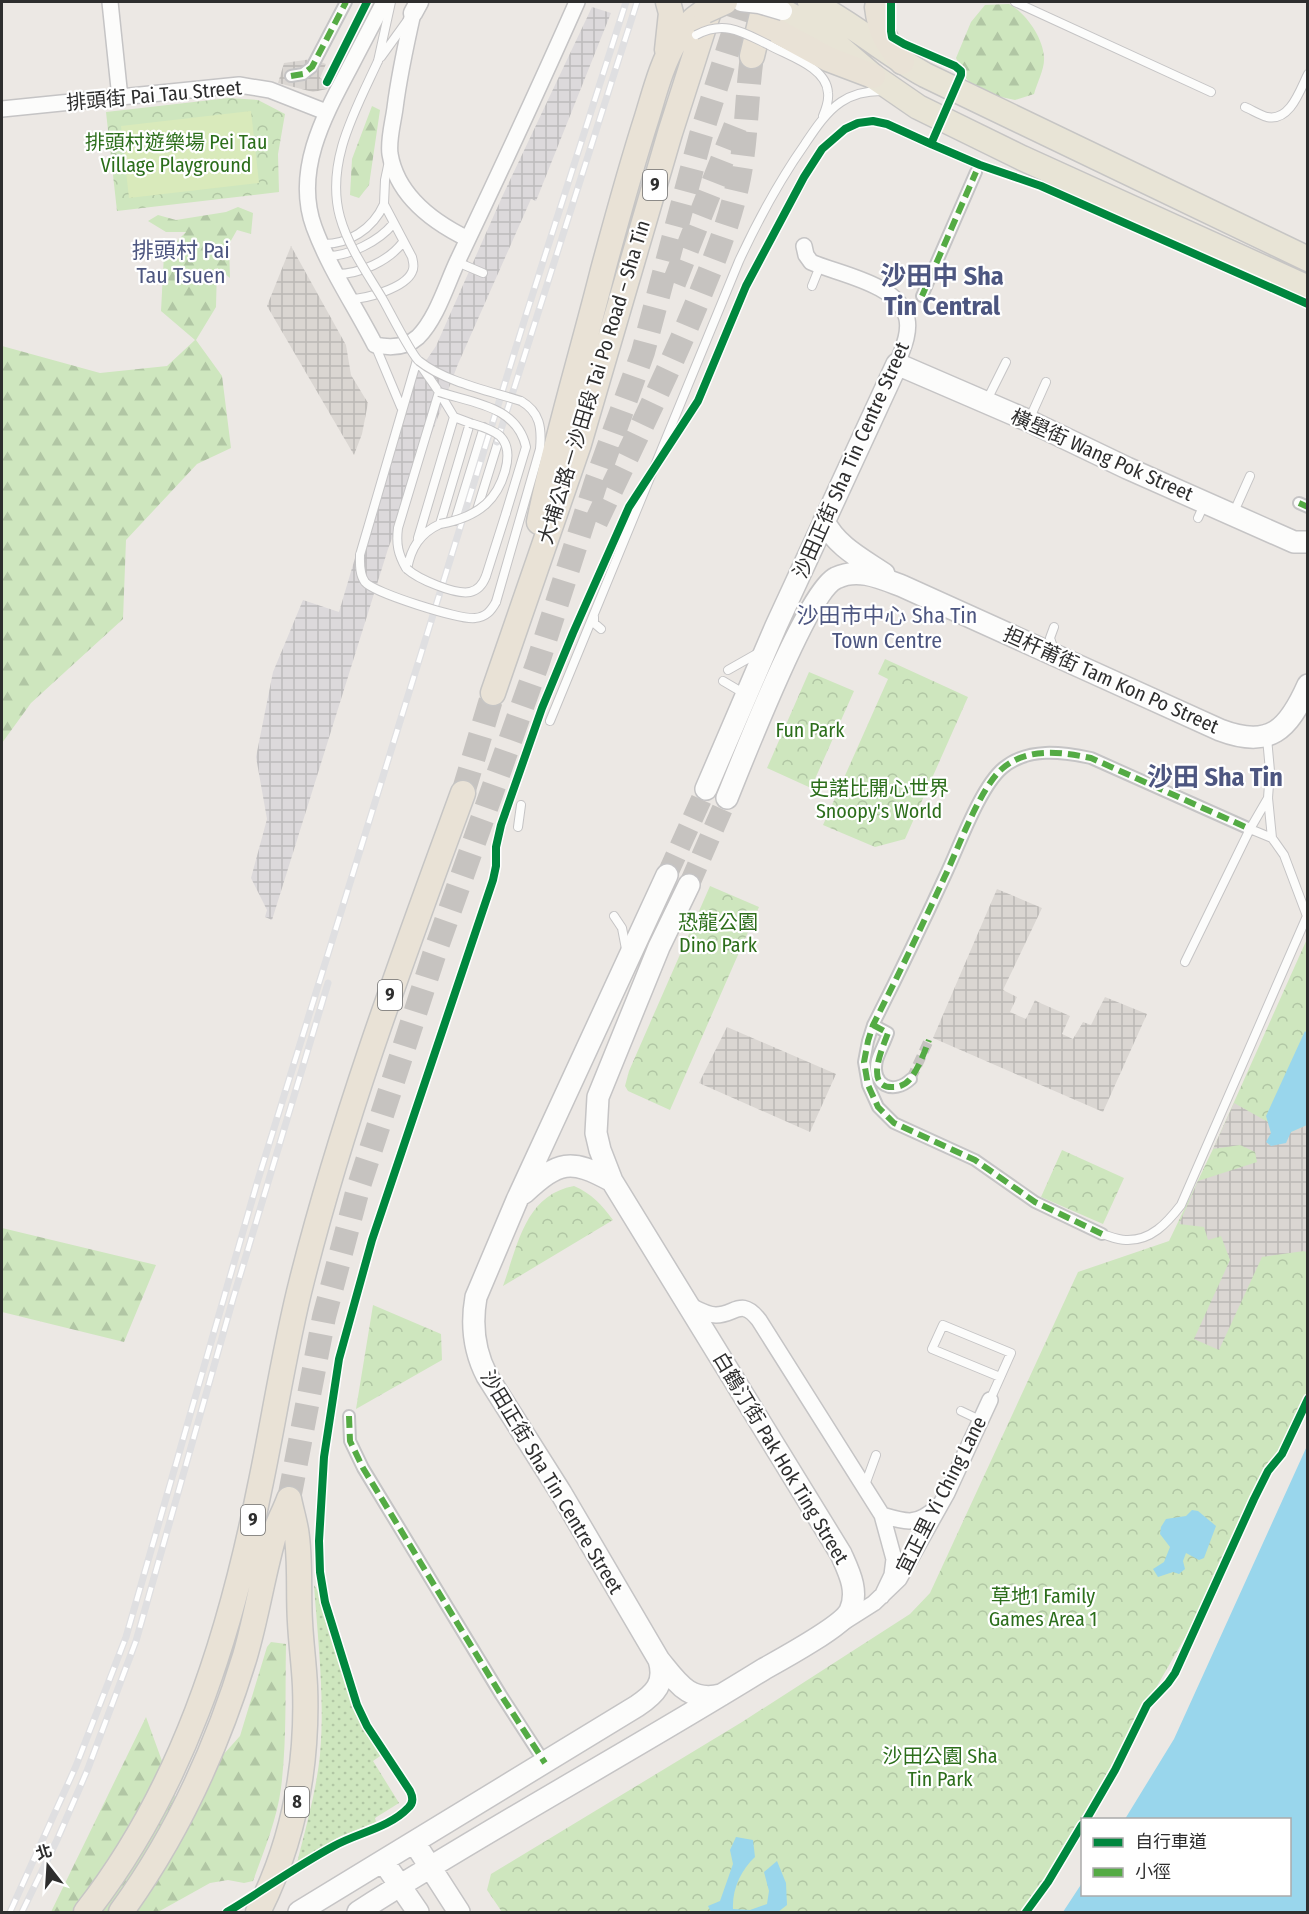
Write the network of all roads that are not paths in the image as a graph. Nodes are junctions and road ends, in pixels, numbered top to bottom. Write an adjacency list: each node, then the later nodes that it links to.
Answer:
1 (110, 2): 23 (street)
2 (346, 2): 20 (street)
3 (384, 2): 26 (street)
4 (391, 2): 16 (lane)
5 (577, 2): 32 (street)
6 (668, 2): 18 (highway)
7 (712, 2): 69 (highway, 大埔公路－沙田段 Tai Po Road – Sha Tin / 9)
8 (725, 2): 18 (highway, bridge)
9 (741, 2): 14 (street, bridge)
10 (810, 2): 17 (main road)
11 (1015, 2): 22 (lane)
12 (416, 7): 15 (street); 16 (lane)
13 (877, 7): 17 (highway)
14 (771, 21): 18 (lane, bridge); 21 (main road); 27 (lane)
15 (403, 60): 16 (lane); 28 (street)
16 (378, 61): 46 (lane, bridge)
17 (902, 62): 36 (main road)
18 (664, 65): 69 (highway)
19 (1308, 74): 24 (lane)
20 (291, 76)
21 (895, 92): 27 (lane); 42 (main road)
22 (1211, 92)
23 (120, 98): 25 (street, 排頭街 Pai Tau Street); 26 (street, 排頭街 Pai Tau Street)
24 (1245, 107)
25 (2, 109)
26 (326, 112): 35 (street)
27 (822, 120): 70 (lane)
28 (390, 154): 30 (lane); 32 (street)
29 (976, 172): 43 (street)
30 (384, 204): 31 (lane); 35 (lane)
31 (393, 224): 33 (lane); 35 (lane)
32 (468, 239): 37 (street)
33 (403, 242): 40 (lane); 44 (lane)
34 (804, 246): 38 (street)
35 (324, 250): 40 (street)
36 (1308, 259)
37 (457, 262): 39 (lane); 45 (street)
38 (820, 266): 41 (lane); 48 (street, 沙田正街 Sha Tin Centre Street)
39 (483, 273)
40 (337, 274): 44 (street)
41 (812, 286)
42 (1308, 288)
43 (922, 296)
44 (350, 299): 45 (street)
45 (375, 345): 52 (lane)
46 (417, 360): 46 (lane, bridge); 50 (lane, bridge)
47 (1006, 362): 51 (lane)
48 (897, 364): 51 (main road, 橫壆街 Wang Pok Street); 63 (main road, 沙田正街 Sha Tin Centre Street)
49 (1046, 382): 54 (lane)
50 (440, 392): 53 (lane); 67 (lane); 67 (lane, bridge)
51 (986, 404): 54 (main road, 橫壆街 Wang Pok Street)
52 (401, 407)
53 (454, 417): 55 (lane); 65 (lane)
54 (1029, 421): 60 (main road, 橫壆街 Wang Pok Street)
55 (470, 423): 56 (lane, bridge); 64 (lane)
56 (484, 427): 57 (lane, bridge); 62 (lane)
57 (500, 436): 59 (lane); 59 (lane, bridge)
58 (1250, 476): 60 (lane)
59 (477, 510): 62 (lane, bridge)
60 (1226, 512): 61 (lane); 66 (main road, 橫壆街 Wang Pok Street)
61 (1198, 518)
62 (456, 521): 64 (lane, bridge)
63 (824, 521): 68 (main road); 73 (main road, 沙田正街 Sha Tin Centre Street)
64 (440, 524): 65 (lane)
65 (416, 542): 67 (lane)
66 (1303, 546)
67 (406, 569)
68 (902, 586): 74 (main road, 担杆莆街 Tam Kon Po Street); 80 (main road, 担杆莆街 Tam Kon Po Street)
69 (524, 598): 78 (highway, 大埔公路－沙田段 Tai Po Road – Sha Tin / 9)
70 (594, 617): 72 (lane); 81 (lane)
71 (1054, 627): 74 (lane)
72 (601, 629)
73 (769, 642): 75 (lane); 79 (main road, 沙田正街 Sha Tin Centre Street)
74 (1064, 659): 82 (main road, 担杆莆街 Tam Kon Po Street)
75 (728, 670)
76 (723, 681): 79 (lane)
77 (1308, 686): 82 (main road)
78 (493, 693)
79 (746, 694): 80 (lane); 83 (main road, 沙田正街 Sha Tin Centre Street)
80 (766, 705): 85 (main road)
81 (550, 722)
82 (1267, 736): 86 (lane)
83 (706, 789)
84 (463, 793): 123 (highway, 9)
85 (727, 798)
86 (1268, 798): 89 (lane); 90 (lane)
87 (521, 805): 88 (lane)
88 (518, 826)
89 (1250, 829): 90 (lane); 94 (lane); 96 (street)
90 (1272, 838): 100 (lane)
91 (667, 875): 95 (main road, 沙田正街 Sha Tin Centre Street)
92 (689, 885): 98 (main road)
93 (614, 916): 95 (lane)
94 (1185, 962)
95 (624, 969): 99 (main road, 沙田正街 Sha Tin Centre Street)
96 (873, 1025): 97 (street); 100 (street)
97 (911, 1078)
98 (612, 1181): 99 (main road); 101 (main road, 白鶴汀街 Pak Hok Ting Street)
99 (517, 1200): 114 (main road, 沙田正街 Sha Tin Centre Street)
100 (1102, 1234)
101 (689, 1305): 108 (street); 113 (main road, 白鶴汀街 Pak Hok Ting Street)
102 (1000, 1377): 102 (lane); 103 (lane)
103 (990, 1400): 106 (street, 宜正里 Yi Ching Lane)
104 (961, 1411): 106 (lane)
105 (349, 1416): 116 (street)
106 (980, 1420): 109 (street, 宜正里 Yi Ching Lane)
107 (876, 1455): 108 (lane)
108 (864, 1488): 111 (street)
109 (947, 1493): 111 (street); 112 (street, 宜正里 Yi Ching Lane)
110 (289, 1498): 124 (highway, 9); 125 (highway, 8)
111 (882, 1515): 112 (street)
112 (882, 1596): 113 (street, 宜正里 Yi Ching Lane)
113 (831, 1628): 115 (main road, 白鶴汀街 Pak Hok Ting Street)
114 (659, 1660): 115 (main road, 沙田正街 Sha Tin Centre Street); 116 (main road)
115 (724, 1694): 118 (main road)
116 (544, 1763): 117 (main road)
117 (525, 1775): 118 (main road); 119 (main road)
118 (564, 1788): 121 (main road)
119 (414, 1842): 120 (main road); 121 (main road)
120 (383, 1861): 122 (main road); 126 (main road)
121 (431, 1868): 122 (main road); 129 (main road)
122 (400, 1886): 127 (main road); 128 (main road)
123 (86, 1912)
124 (121, 1912)
125 (258, 1912)
126 (299, 1912)
127 (358, 1912)
128 (418, 1912)
129 (459, 1912)

